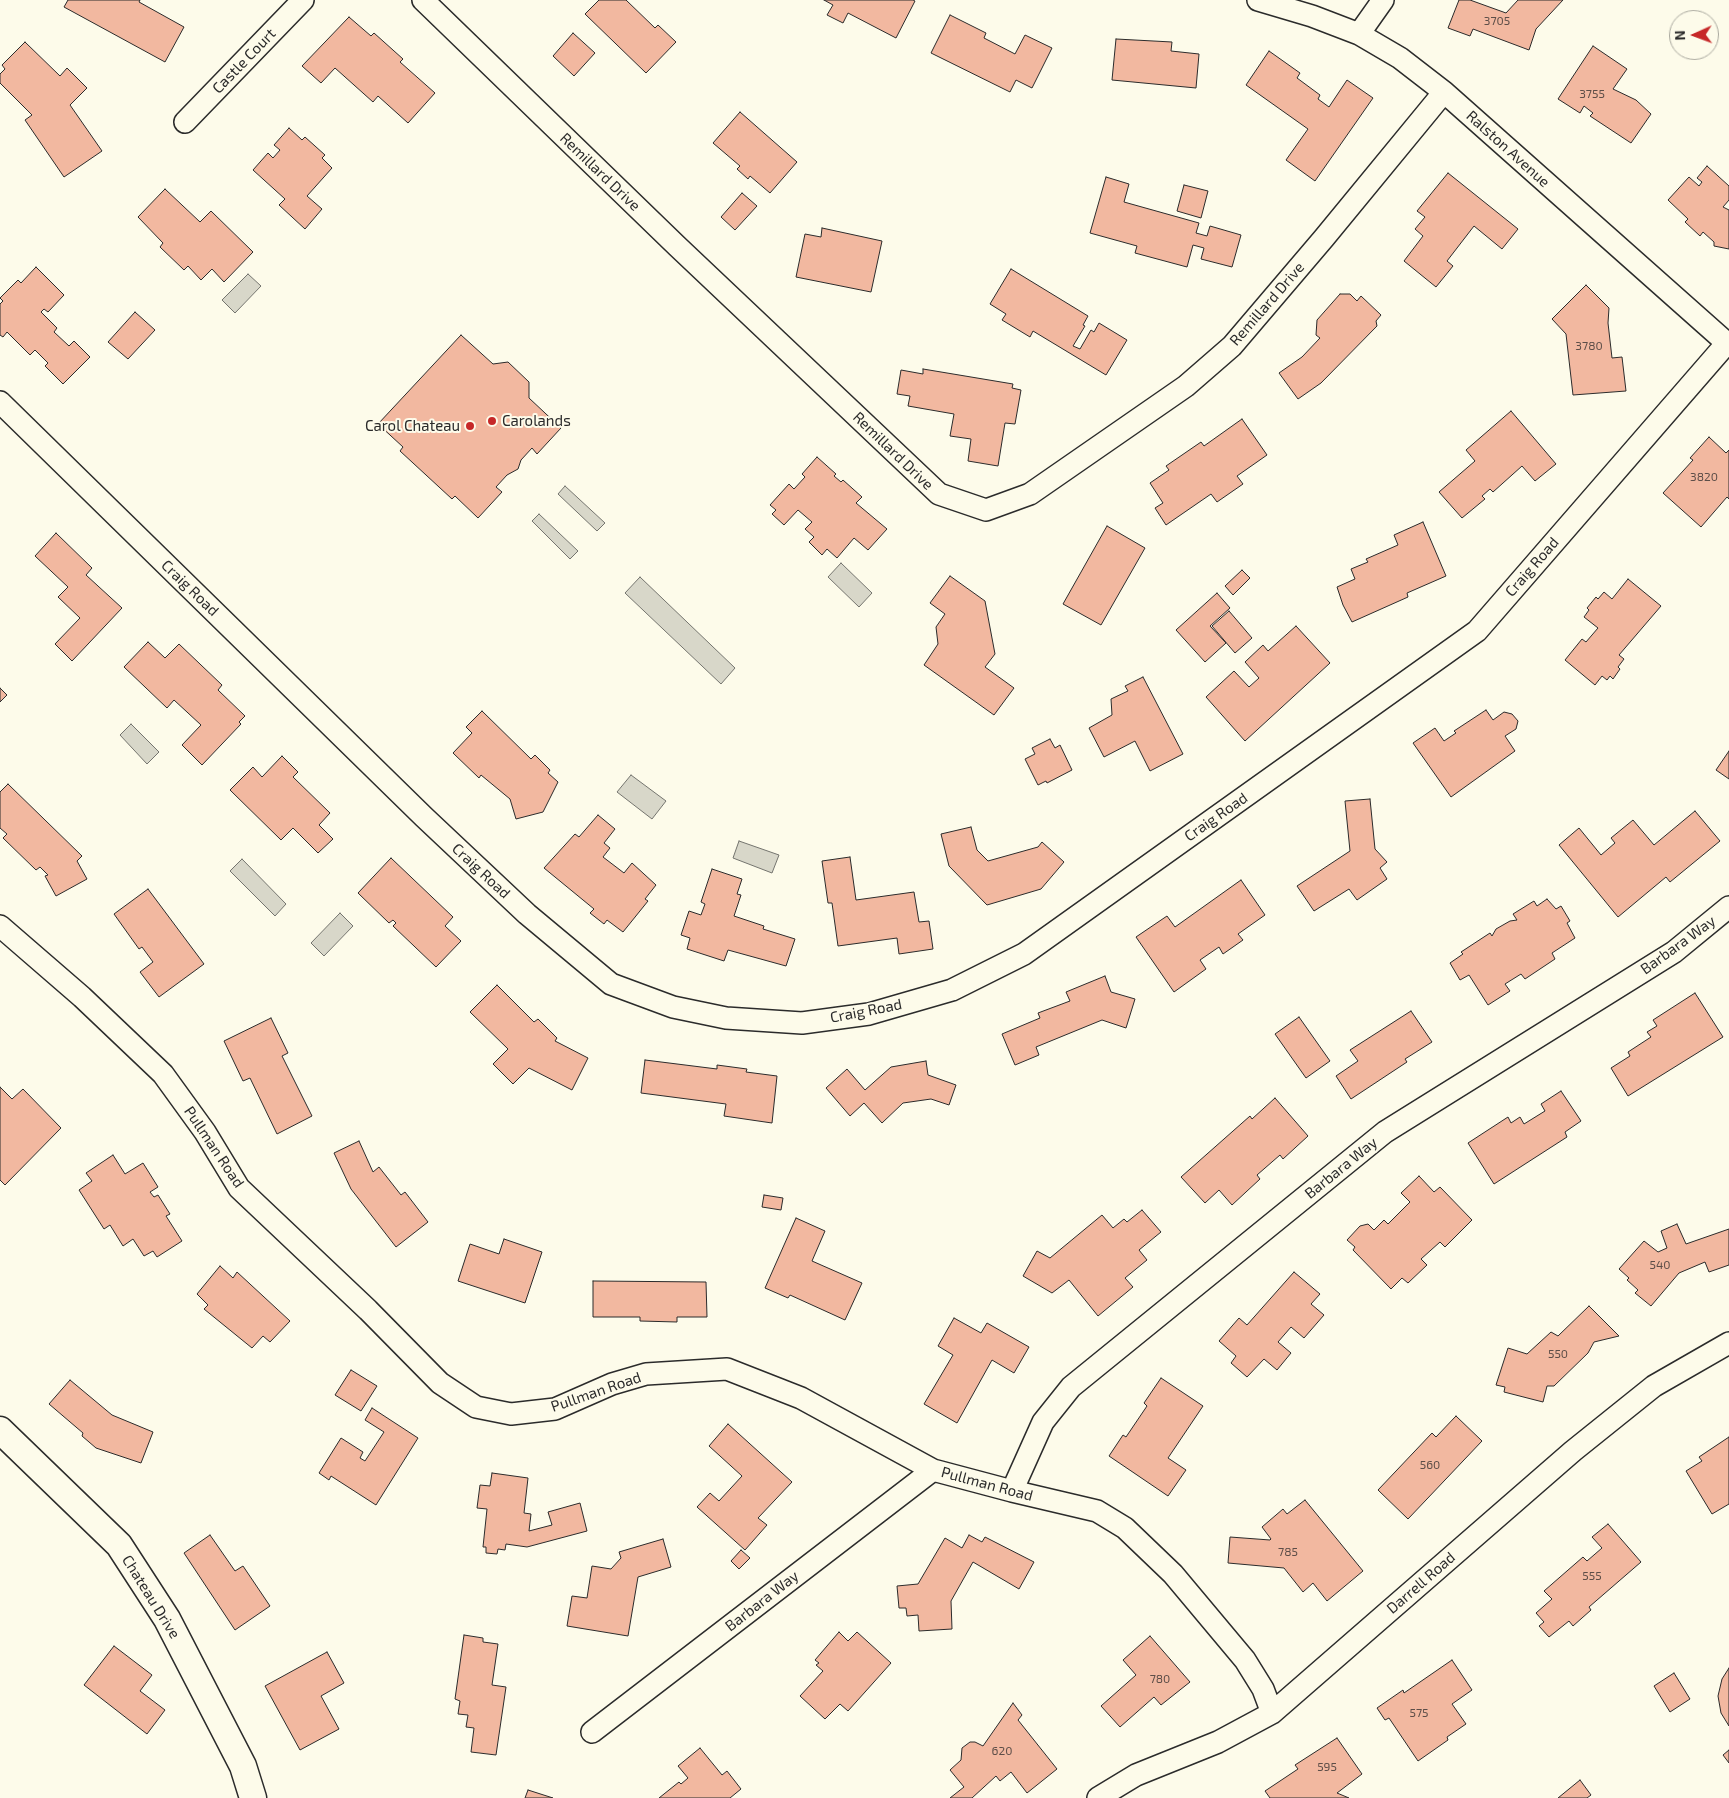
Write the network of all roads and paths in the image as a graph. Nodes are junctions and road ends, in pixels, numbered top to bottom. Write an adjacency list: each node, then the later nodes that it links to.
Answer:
1 (303, 0): 7 (street, Castle Court)
2 (423, 0): 6 (street, Remillard Drive)
3 (1258, 0): 5 (street, Ralston Avenue)
4 (1383, 0): 5 (street)
5 (1359, 34): 6 (street, Ralston Avenue)
6 (1444, 92): 8 (street, Ralston Avenue)
7 (185, 122)
8 (1728, 344): 9 (street, Craig Road)
9 (0, 402)
10 (1729, 906): 15 (street, Barbara Way)
11 (0, 926): 14 (street, Pullman Road)
12 (1729, 1343): 16 (street, Darrell Road)
13 (0, 1430): 18 (street, Chateau Drive)
14 (933, 1470): 15 (street, Pullman Road); 17 (street, Barbara Way)
15 (1012, 1491): 16 (street, Pullman Road)
16 (1272, 1713): 19 (street, Darrell Road)
17 (592, 1732)
18 (253, 1798)
19 (1098, 1798)

